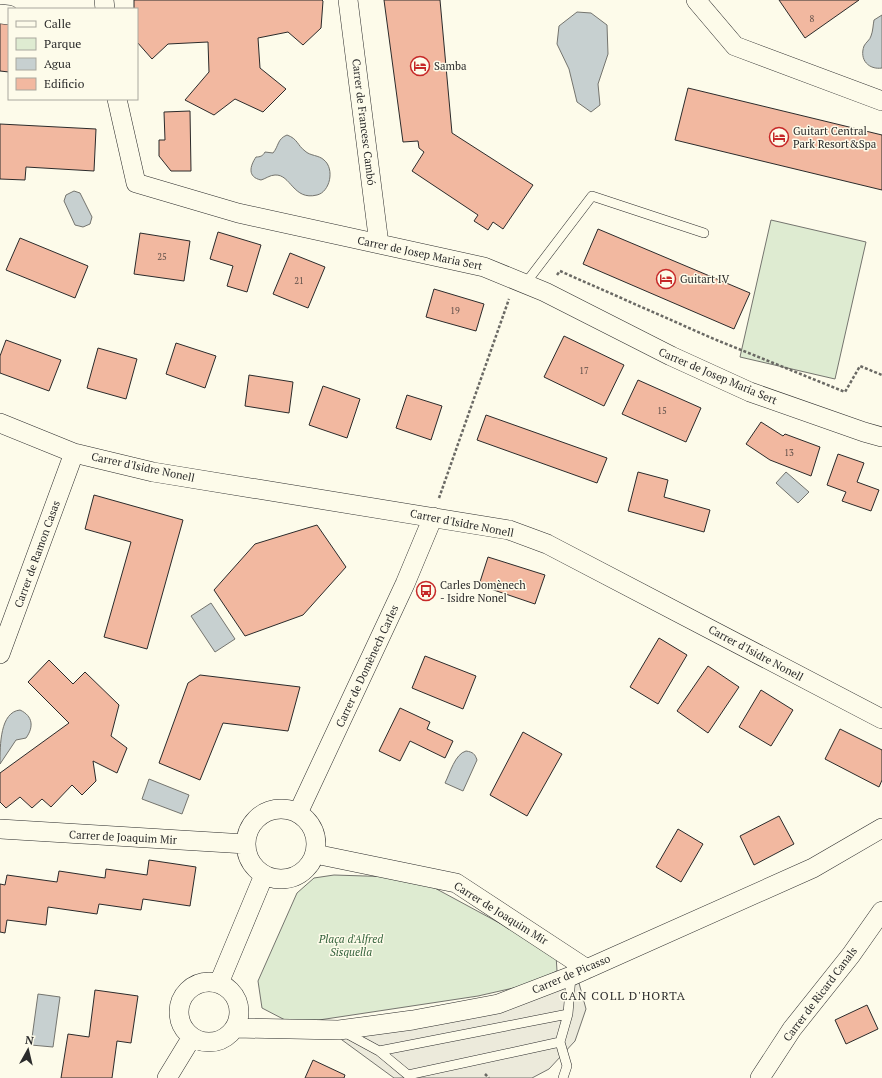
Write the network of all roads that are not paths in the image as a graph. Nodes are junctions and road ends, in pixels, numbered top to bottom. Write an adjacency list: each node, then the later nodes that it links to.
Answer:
1 (348, 0): 6 (street, Carrer de Francesc Cambó)
2 (696, 0): 4 (street)
3 (118, 100): 6 (street, Carrer de Josep Maria Sert)
4 (882, 101)
5 (704, 232): 7 (lane)
6 (379, 244): 7 (street, Carrer de Josep Maria Sert)
7 (521, 282): 9 (street, Carrer de Josep Maria Sert)
8 (0, 423): 10 (street, Carrer d'Isidre Nonell)
9 (882, 437)
10 (74, 453): 11 (street, Carrer d'Isidre Nonell); 12 (street, Carrer de Ramon Casas)
11 (433, 516): 14 (street, Carrer d'Isidre Nonell); 15 (street, Carrer de Domènech Carles)
12 (7, 615): 13 (street, Carrer de Ramon Casas)
13 (0, 654)
14 (882, 719)
15 (298, 813): 18 (street); 19 (street)
16 (882, 828): 22 (street, Carrer de Picasso)
17 (0, 829): 18 (street, Carrer de Joaquim Mir)
18 (246, 844): 20 (street)
19 (315, 854): 20 (street); 22 (street, Carrer de Joaquim Mir)
20 (264, 875): 23 (street)
21 (882, 911): 33 (street, Carrer de Ricard Canals)
22 (579, 972): 24 (lane); 26 (street, Carrer de Picasso)
23 (219, 984): 25 (street); 27 (street)
24 (568, 1014): 28 (lane); 29 (lane)
25 (236, 1028): 26 (street, Carrer de Picasso); 27 (street)
26 (339, 1030): 29 (lane)
27 (192, 1037): 31 (street)
28 (560, 1042): 30 (lane); 32 (lane)
29 (379, 1051): 30 (lane)
30 (411, 1077)
31 (167, 1078)
32 (563, 1078)
33 (760, 1078)

